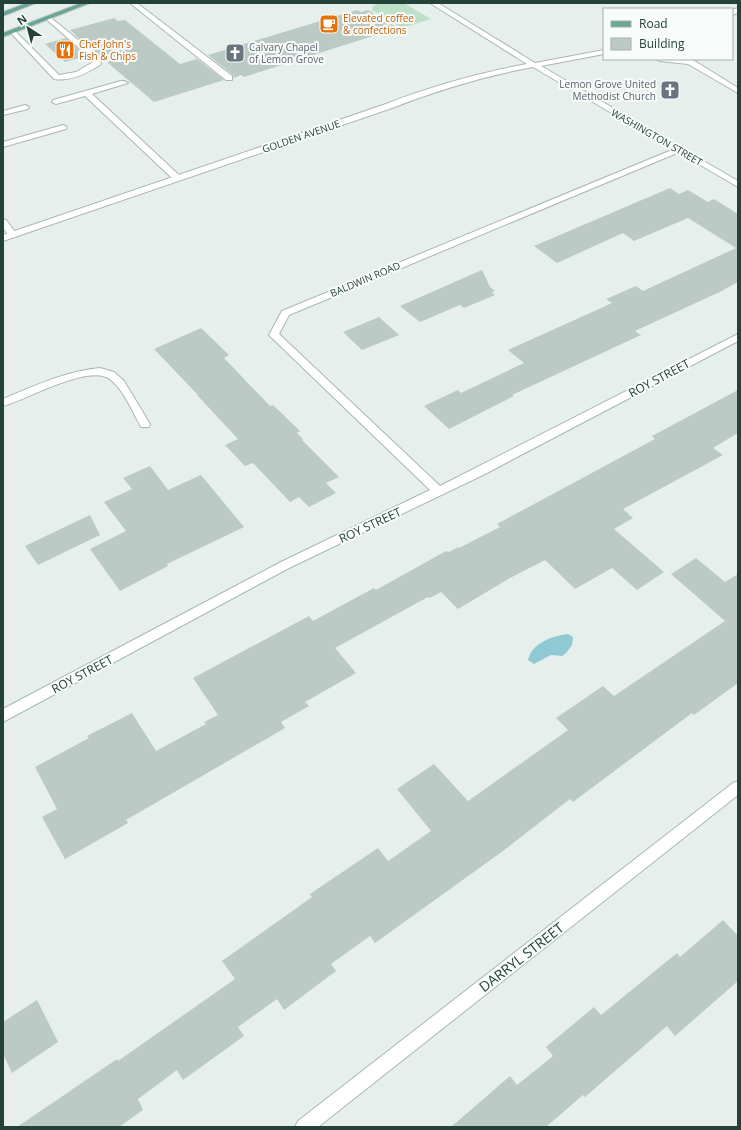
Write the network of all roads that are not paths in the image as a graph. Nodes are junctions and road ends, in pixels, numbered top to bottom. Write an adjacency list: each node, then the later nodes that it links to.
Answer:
1 (87, 3): 6 (main road)
2 (133, 3): 12 (street)
3 (432, 3): 11 (street, WASHINGTON STREET)
4 (28, 4): 5 (main road)
5 (3, 14)
6 (48, 18): 7 (main road); 7 (street)
7 (12, 31): 8 (main road)
8 (3, 35)
9 (603, 52): 11 (street, GOLDEN AVENUE)
10 (670, 60): 14 (street)
11 (534, 65): 21 (street, WASHINGTON STREET); 22 (street, GOLDEN AVENUE)
12 (229, 78)
13 (124, 83): 15 (street)
14 (738, 91)
15 (87, 94): 16 (street); 22 (street)
16 (56, 102)
17 (25, 107): 18 (street)
18 (3, 113)
19 (63, 127): 20 (street)
20 (3, 145)
21 (679, 149): 23 (street, WASHINGTON STREET); 30 (street, BALDWIN ROAD)
22 (177, 178): 25 (street, GOLDEN AVENUE)
23 (738, 184)
24 (3, 222): 25 (street)
25 (13, 235): 26 (street, GOLDEN AVENUE)
26 (3, 238)
27 (738, 336): 30 (street, ROY STREET)
28 (3, 403): 29 (street)
29 (145, 424)
30 (438, 492): 31 (street, ROY STREET)
31 (3, 716)
32 (738, 787): 33 (street, DARRYL STREET)
33 (304, 1127)

